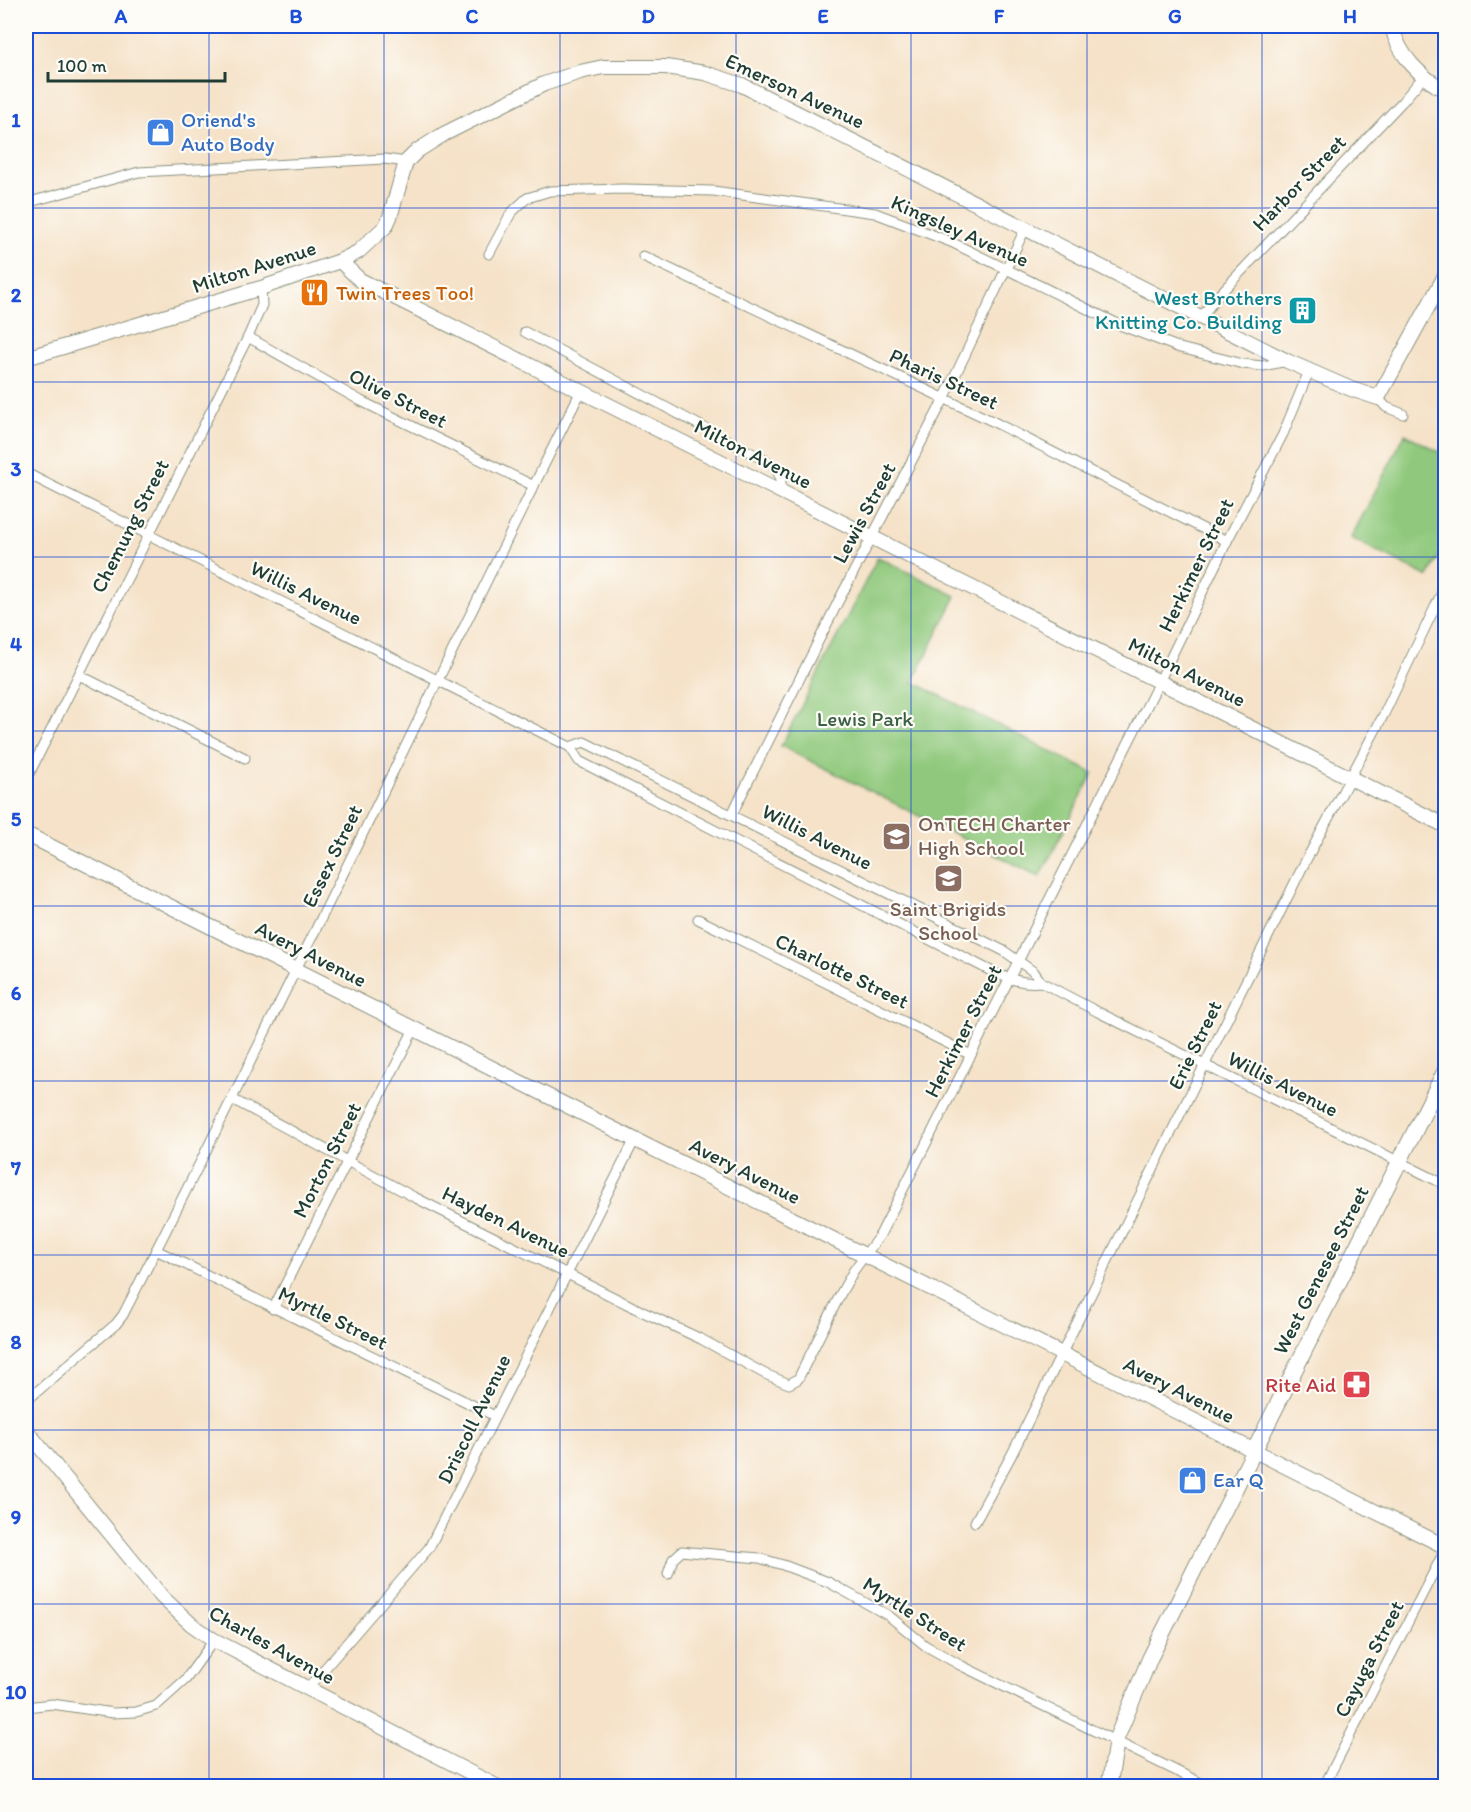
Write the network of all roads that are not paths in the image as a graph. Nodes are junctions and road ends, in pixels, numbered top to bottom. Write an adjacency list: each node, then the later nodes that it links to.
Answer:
1 (1392, 26): 2 (street)
2 (1424, 76): 3 (street); 13 (street, Harbor Street)
3 (1446, 91)
4 (406, 162): 5 (street); 6 (street, Emerson Avenue); 9 (street)
5 (26, 202)
6 (1026, 227): 10 (street, Lewis Street); 13 (street, Emerson Avenue)
7 (489, 254): 10 (street, Kingsley Avenue)
8 (643, 256): 20 (street, Pharis Street)
9 (340, 261): 12 (street, Milton Avenue); 19 (street, Milton Avenue)
10 (1006, 270): 17 (street, Kingsley Avenue); 20 (street, Lewis Street)
11 (1446, 274): 21 (street)
12 (261, 288): 15 (street, Chemung Street); 16 (street, Milton Avenue)
13 (1202, 316): 17 (street, Emerson Avenue)
14 (525, 332): 25 (street)
15 (248, 337): 24 (street, Olive Street); 26 (street, Chemung Street)
16 (26, 358)
17 (1287, 361): 18 (street, Emerson Avenue)
18 (1309, 371): 21 (street, Emerson Avenue); 28 (street, Herkimer Street)
19 (581, 391): 24 (street, Essex Street); 25 (street, Milton Avenue)
20 (944, 399): 27 (street, Lewis Street); 28 (street, Pharis Street)
21 (1378, 399): 22 (street, Emerson Avenue)
22 (1403, 414)
23 (26, 473): 26 (street, Willis Avenue)
24 (534, 486): 31 (street, Essex Street)
25 (781, 491): 27 (street, Milton Avenue)
26 (148, 535): 30 (street, Chemung Street); 31 (street, Willis Avenue)
27 (872, 537): 32 (street, Milton Avenue); 37 (street, Lewis Street)
28 (1227, 541): 32 (street, Herkimer Street)
29 (1446, 584): 35 (street, Erie Street)
30 (79, 675): 34 (street); 36 (street, Chemung Street)
31 (437, 680): 33 (street, Willis Avenue); 42 (street, Essex Street)
32 (1159, 682): 35 (street, Milton Avenue); 41 (street, Herkimer Street)
33 (570, 747): 37 (street, Willis Avenue); 43 (street, Willis Avenue)
34 (244, 758)
35 (1349, 777): 38 (street, Milton Avenue); 47 (street, Erie Street)
36 (26, 780)
37 (732, 814): 41 (street, Willis Avenue)
38 (1446, 826)
39 (26, 834): 42 (street, Avery Avenue)
40 (698, 919): 46 (street, Charlotte Street)
41 (1018, 960): 43 (street, Herkimer Street); 44 (street, Willis Avenue)
42 (297, 970): 45 (street, Avery Avenue); 49 (street, Essex Street)
43 (1009, 979): 44 (street, Willis Avenue); 46 (street, Herkimer Street)
44 (1041, 981): 47 (street, Willis Avenue)
45 (414, 1029): 50 (street, Avery Avenue); 51 (street, Morton Street)
46 (971, 1054): 55 (street, Herkimer Street)
47 (1205, 1065): 52 (street, Willis Avenue); 58 (street, Erie Street)
48 (1446, 1069): 52 (main road, West Genesee Street)
49 (232, 1099): 51 (street, Hayden Avenue); 54 (street, Essex Street)
50 (635, 1139): 55 (street, Avery Avenue); 56 (street, Driscoll Avenue)
51 (346, 1161): 56 (street, Hayden Avenue); 57 (street, Morton Street)
52 (1399, 1161): 53 (street, Willis Avenue); 63 (main road, West Genesee Street)
53 (1446, 1185)
54 (156, 1250): 57 (street, Myrtle Street); 60 (street, Essex Street)
55 (866, 1255): 58 (street, Avery Avenue); 59 (street, Herkimer Street)
56 (567, 1273): 59 (street, Hayden Avenue); 61 (street, Driscoll Avenue)
57 (273, 1309): 61 (street, Myrtle Street)
58 (1062, 1354): 63 (street, Avery Avenue); 64 (street, Erie Street)
59 (765, 1374)
60 (26, 1401)
61 (495, 1416): 68 (street, Driscoll Avenue)
62 (26, 1431): 67 (street, Charles Avenue)
63 (1254, 1451): 65 (street, Avery Avenue); 70 (main road, West Genesee Street)
64 (975, 1522)
65 (1446, 1547): 74 (street, Cayuga Street)
66 (668, 1574): 70 (street, Myrtle Street)
67 (214, 1640): 68 (street, Charles Avenue); 69 (street)
68 (307, 1689): 71 (street, Charles Avenue)
69 (26, 1707)
70 (1116, 1742): 72 (main road, West Genesee Street); 73 (street, Myrtle Street)
71 (496, 1786)
72 (1109, 1786)
73 (1207, 1786)
74 (1324, 1786)

